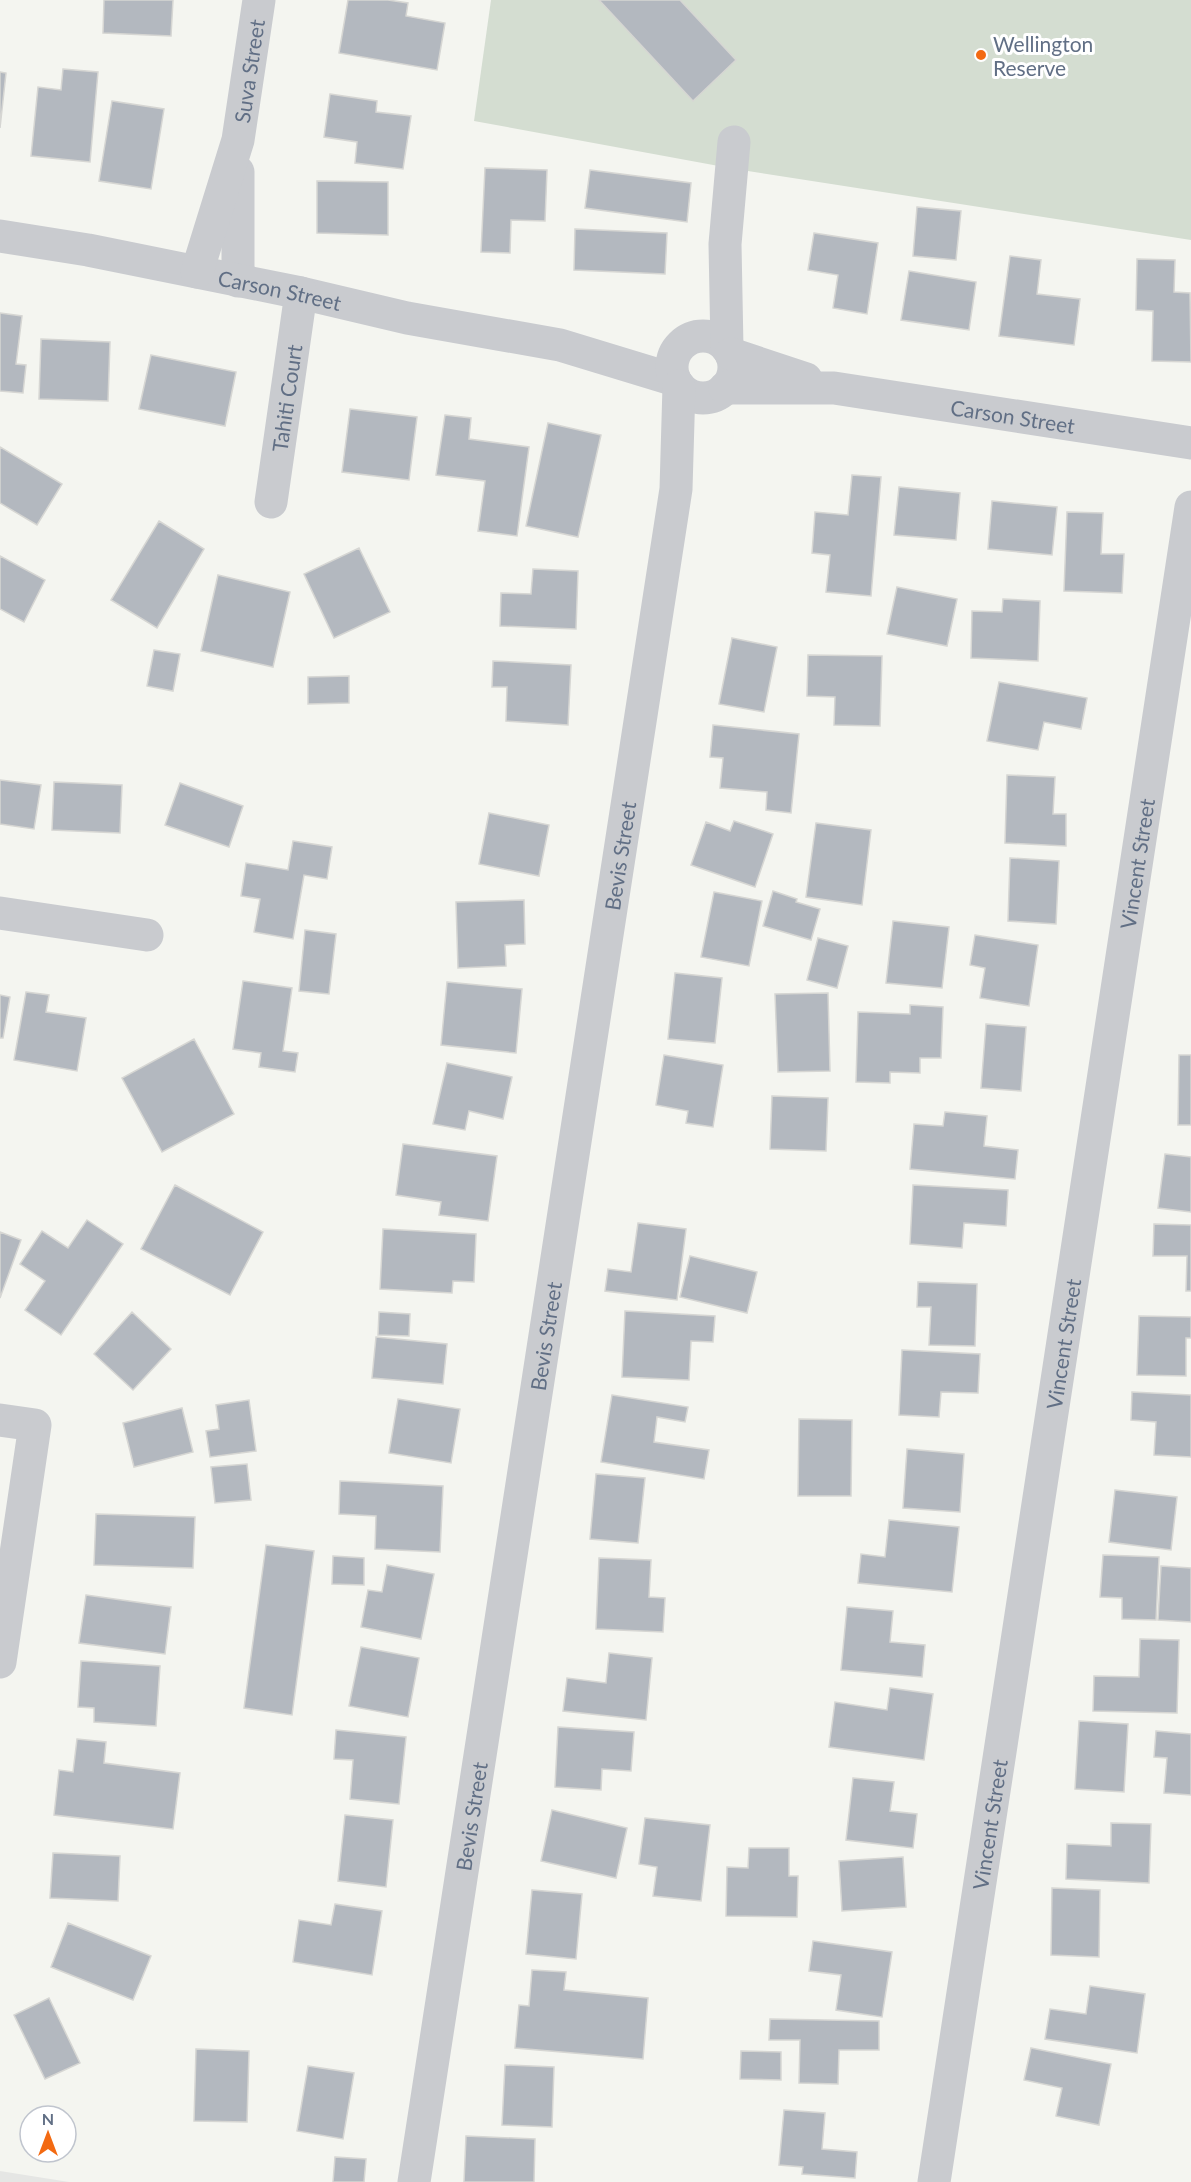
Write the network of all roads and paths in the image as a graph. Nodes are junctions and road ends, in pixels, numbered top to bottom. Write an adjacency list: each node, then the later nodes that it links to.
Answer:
1 (260, 0): 2 (street, Suva Street)
2 (238, 140): 5 (street, Suva Street); 6 (street, Suva Street)
3 (734, 142): 9 (street)
4 (0, 236): 5 (street, Carson Street)
5 (197, 272): 6 (street, Carson Street)
6 (238, 281): 7 (street, Carson Street)
7 (300, 293): 8 (street, Carson Street); 13 (street, Tahiti Court)
8 (560, 345): 9 (street, Carson Street); 10 (street, Carson Street)
9 (709, 347): 10 (street); 10 (street); 11 (street, Carson Street)
10 (695, 388): 11 (street, Carson Street); 19 (street, Bevis Street)
11 (834, 388): 12 (street, Carson Street)
12 (1191, 443)
13 (270, 502)
14 (1191, 507): 20 (street, Vincent Street)
15 (0, 913): 16 (street)
16 (147, 935)
17 (0, 1420): 18 (street)
18 (0, 1662)
19 (414, 2182)
20 (934, 2182)

